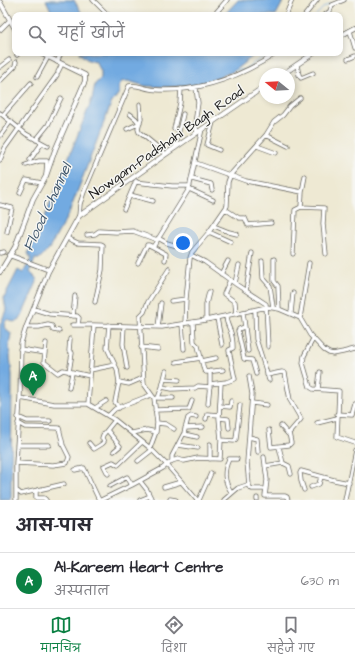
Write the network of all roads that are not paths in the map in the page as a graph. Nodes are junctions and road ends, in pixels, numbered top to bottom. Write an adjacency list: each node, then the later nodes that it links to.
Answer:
1 (93, 0): 7 (street)
2 (227, 0): 8 (street)
3 (292, 0): 9 (street)
4 (317, 0): 10 (street)
5 (344, 0): 11 (street)
6 (0, 2): 12 (main road)
7 (105, 12)
8 (217, 12)
9 (287, 12)
10 (307, 12)
11 (329, 12)
12 (10, 20): 13 (main road); 15 (street)
13 (12, 24)
14 (355, 28): 16 (main road)
15 (0, 30)
16 (350, 31): 17 (main road); 18 (street)
17 (343, 34)
18 (355, 48)
19 (61, 56): 27 (street)
20 (272, 56): 35 (street)
21 (310, 56): 28 (main road)
22 (355, 56): 24 (street)
23 (48, 57): 27 (main road); 32 (street)
24 (348, 59)
25 (9, 60): 29 (street)
26 (16, 62): 33 (street)
27 (60, 63): 47 (street); 67 (main road)
28 (297, 65): 30 (main road); 31 (street)
29 (0, 67)
30 (292, 68)
31 (313, 74)
32 (37, 77)
33 (0, 81)
34 (30, 83): 41 (street)
35 (196, 88): 36 (street); 51 (street)
36 (181, 89): 50 (street); 85 (street)
37 (259, 90): 45 (main road, Nowgam-Padshahi Bagh Road)
38 (61, 98): 54 (street)
39 (300, 98): 52 (street)
40 (140, 104): 46 (street)
41 (1, 114): 44 (street)
42 (130, 114): 46 (street)
43 (183, 114): 59 (street)
44 (11, 121): 47 (street); 53 (street)
45 (213, 122): 49 (main road, Nowgam-Padshahi Bagh Road); 60 (street)
46 (139, 123): 48 (street); 62 (street)
47 (18, 127): 54 (street); 63 (street)
48 (127, 129)
49 (202, 129): 51 (main road, Nowgam-Padshahi Bagh Road); 65 (street)
50 (174, 130)
51 (197, 132): 59 (main road, Nowgam-Padshahi Bagh Road)
52 (266, 135): 57 (street); 58 (street)
53 (0, 136)
54 (36, 140): 55 (street)
55 (42, 143): 56 (street); 64 (street)
56 (48, 146)
57 (257, 146): 61 (street); 69 (street)
58 (288, 146)
59 (175, 148): 62 (main road, Nowgam-Padshahi Bagh Road)
60 (219, 150)
61 (276, 153)
62 (166, 154): 68 (main road, Nowgam-Padshahi Bagh Road)
63 (0, 160)
64 (30, 160)
65 (196, 162): 69 (street); 71 (street)
66 (26, 165): 67 (street)
67 (46, 176): 73 (main road)
68 (135, 176): 72 (street); 85 (main road, Nowgam-Padshahi Bagh Road)
69 (230, 176): 76 (street); 84 (street)
70 (305, 176): 76 (street)
71 (192, 179): 74 (street); 75 (street)
72 (136, 182): 74 (street); 78 (street)
73 (42, 183): 77 (street); 100 (main road)
74 (190, 187): 79 (street); 93 (street)
75 (212, 190)
76 (302, 192): 82 (street)
77 (20, 193)
78 (130, 195): 80 (street); 83 (street)
79 (213, 200)
80 (153, 201)
81 (0, 205): 88 (street)
82 (301, 207): 98 (street); 99 (street)
83 (124, 209)
84 (225, 209): 86 (street); 87 (street)
85 (79, 216): 92 (main road)
86 (271, 223)
87 (214, 226): 89 (street); 90 (street)
88 (7, 232)
89 (209, 232): 94 (street); 101 (street)
90 (237, 234)
91 (86, 235): 93 (street)
92 (67, 238): 110 (main road); 121 (street)
93 (158, 239): 95 (street); 96 (street)
94 (231, 242)
95 (177, 246)
96 (154, 247): 103 (street); 107 (street)
97 (252, 253): 115 (street)
98 (293, 254)
99 (326, 254)
100 (11, 255): 110 (main road); 111 (main road)
101 (191, 255): 112 (street); 119 (street)
102 (274, 259): 126 (street)
103 (165, 260)
104 (228, 261): 112 (street)
105 (262, 261): 124 (street)
106 (309, 263): 134 (street)
107 (138, 264)
108 (239, 265): 114 (street)
109 (169, 269): 144 (street)
110 (48, 270): 125 (street)
111 (0, 272)
112 (221, 274): 113 (street)
113 (230, 280): 114 (street); 130 (street)
114 (235, 283): 115 (street)
115 (246, 291): 123 (street)
116 (209, 292): 135 (street)
117 (293, 293): 129 (street)
118 (75, 296): 131 (street)
119 (186, 299): 120 (street); 137 (street)
120 (171, 301)
121 (95, 302)
122 (161, 303): 145 (street)
123 (267, 307): 124 (street); 127 (street); 153 (street)
124 (273, 307): 126 (street)
125 (34, 309): 131 (street); 143 (street)
126 (279, 309): 129 (street)
127 (255, 310): 128 (street); 172 (street)
128 (243, 312): 130 (street); 146 (street)
129 (290, 313): 134 (street)
130 (236, 314): 132 (street)
131 (73, 316): 139 (street)
132 (226, 316): 133 (street); 180 (street)
133 (217, 318): 135 (street); 151 (street)
134 (300, 318): 149 (street)
135 (206, 320): 136 (street)
136 (193, 322): 137 (street); 161 (street)
137 (184, 323): 145 (street); 156 (street)
138 (72, 325): 139 (street)
139 (78, 325): 140 (street)
140 (94, 325): 141 (street); 165 (street)
141 (109, 325): 142 (street); 163 (street)
142 (124, 326): 144 (street); 164 (street)
143 (26, 327): 147 (street); 155 (street)
144 (140, 327): 145 (street); 152 (street)
145 (158, 327)
146 (244, 327): 158 (street); 171 (street)
147 (59, 331)
148 (70, 339): 168 (street)
149 (313, 339): 157 (street); 184 (street)
150 (46, 343): 159 (street)
151 (222, 345)
152 (141, 347): 154 (street); 175 (street)
153 (268, 347)
154 (158, 348)
155 (20, 349): 159 (street); 186 (street)
156 (184, 349)
157 (355, 349)
158 (248, 351)
159 (45, 353): 168 (street)
160 (216, 358): 161 (street)
161 (202, 359): 162 (street); 167 (street)
162 (176, 362)
163 (115, 365): 165 (street); 179 (street)
164 (127, 368)
165 (90, 370): 173 (street)
166 (222, 370): 167 (street)
167 (210, 371): 181 (street)
168 (71, 372): 173 (street); 183 (street)
169 (166, 372): 176 (street)
170 (320, 372): 184 (street)
171 (256, 374)
172 (267, 375): 178 (street); 222 (street)
173 (90, 376): 192 (street)
174 (249, 376): 191 (street)
175 (143, 378): 179 (street); 185 (street)
176 (164, 379): 177 (street); 182 (street)
177 (179, 380)
178 (268, 380)
179 (119, 382): 199 (street)
180 (221, 383): 181 (street); 197 (street)
181 (210, 385): 182 (street); 193 (street)
182 (162, 387): 185 (street)
183 (69, 388)
184 (318, 389): 203 (street)
185 (154, 397): 187 (street); 199 (street); 200 (street)
186 (20, 398): 192 (street); 204 (street)
187 (173, 398)
188 (106, 401): 198 (street)
189 (192, 401): 200 (street)
190 (232, 402): 197 (street)
191 (252, 403): 196 (street); 224 (street)
192 (88, 404): 198 (street)
193 (208, 404)
194 (355, 404): 203 (street)
195 (240, 405): 225 (street)
196 (267, 405)
197 (220, 406): 202 (street)
198 (94, 408): 201 (street)
199 (118, 408): 201 (street)
200 (155, 410): 210 (street)
201 (108, 416): 207 (street)
202 (219, 416): 206 (street); 215 (street); 225 (street)
203 (337, 416): 211 (street); 228 (street)
204 (18, 417): 208 (street); 209 (street)
205 (196, 417): 214 (street)
206 (206, 418)
207 (115, 420): 217 (street); 220 (street)
208 (50, 421)
209 (18, 422): 229 (street); 244 (street)
210 (157, 423): 216 (street); 219 (street)
211 (317, 423)
212 (281, 426): 222 (street)
213 (203, 427): 214 (street)
214 (185, 428): 221 (street)
215 (229, 428)
216 (174, 429)
217 (107, 430): 227 (street); 237 (street)
218 (269, 430): 233 (street)
219 (156, 432): 220 (street); 235 (street)
220 (132, 433): 226 (street)
221 (184, 434): 223 (street); 232 (street)
222 (288, 434): 233 (street)
223 (197, 437)
224 (249, 437): 238 (street); 259 (street)
225 (221, 440): 240 (street)
226 (142, 442): 235 (street); 250 (street)
227 (89, 443)
228 (355, 443)
229 (17, 444): 231 (street); 244 (street)
230 (210, 444): 240 (street)
231 (49, 445)
232 (178, 445): 234 (street); 243 (street)
233 (279, 447): 245 (street)
234 (198, 448)
235 (151, 449): 242 (street); 246 (street)
236 (355, 450): 255 (street)
237 (114, 451)
238 (258, 452)
239 (264, 457): 247 (street)
240 (210, 459): 243 (street)
241 (236, 459): 266 (street)
242 (138, 461)
243 (172, 461): 246 (street)
244 (16, 463): 262 (street)
245 (283, 463): 247 (street); 251 (street)
246 (167, 465): 253 (street); 254 (street)
247 (265, 466): 263 (street)
248 (75, 470): 272 (street)
249 (211, 473): 276 (street)
250 (108, 474)
251 (291, 474)
252 (320, 477): 255 (street); 260 (street); 264 (street)
253 (140, 481): 258 (street); 268 (street)
254 (181, 482): 261 (street); 267 (street)
255 (349, 483): 279 (street)
256 (64, 484): 265 (street)
257 (110, 486): 258 (street)
258 (132, 486): 272 (street)
259 (249, 486): 263 (street); 266 (street)
260 (311, 486)
261 (164, 487)
262 (16, 488): 265 (street); 270 (street)
263 (266, 489): 278 (street)
264 (304, 490)
265 (36, 491): 271 (street)
266 (232, 493): 277 (street)
267 (194, 496): 275 (street); 276 (street)
268 (151, 498): 273 (street)
269 (170, 499): 274 (street)
270 (16, 500)
271 (46, 500)
272 (100, 500)
273 (140, 500)
274 (176, 500)
275 (190, 500)
276 (198, 500)
277 (224, 500)
278 (288, 500)
279 (345, 500)

